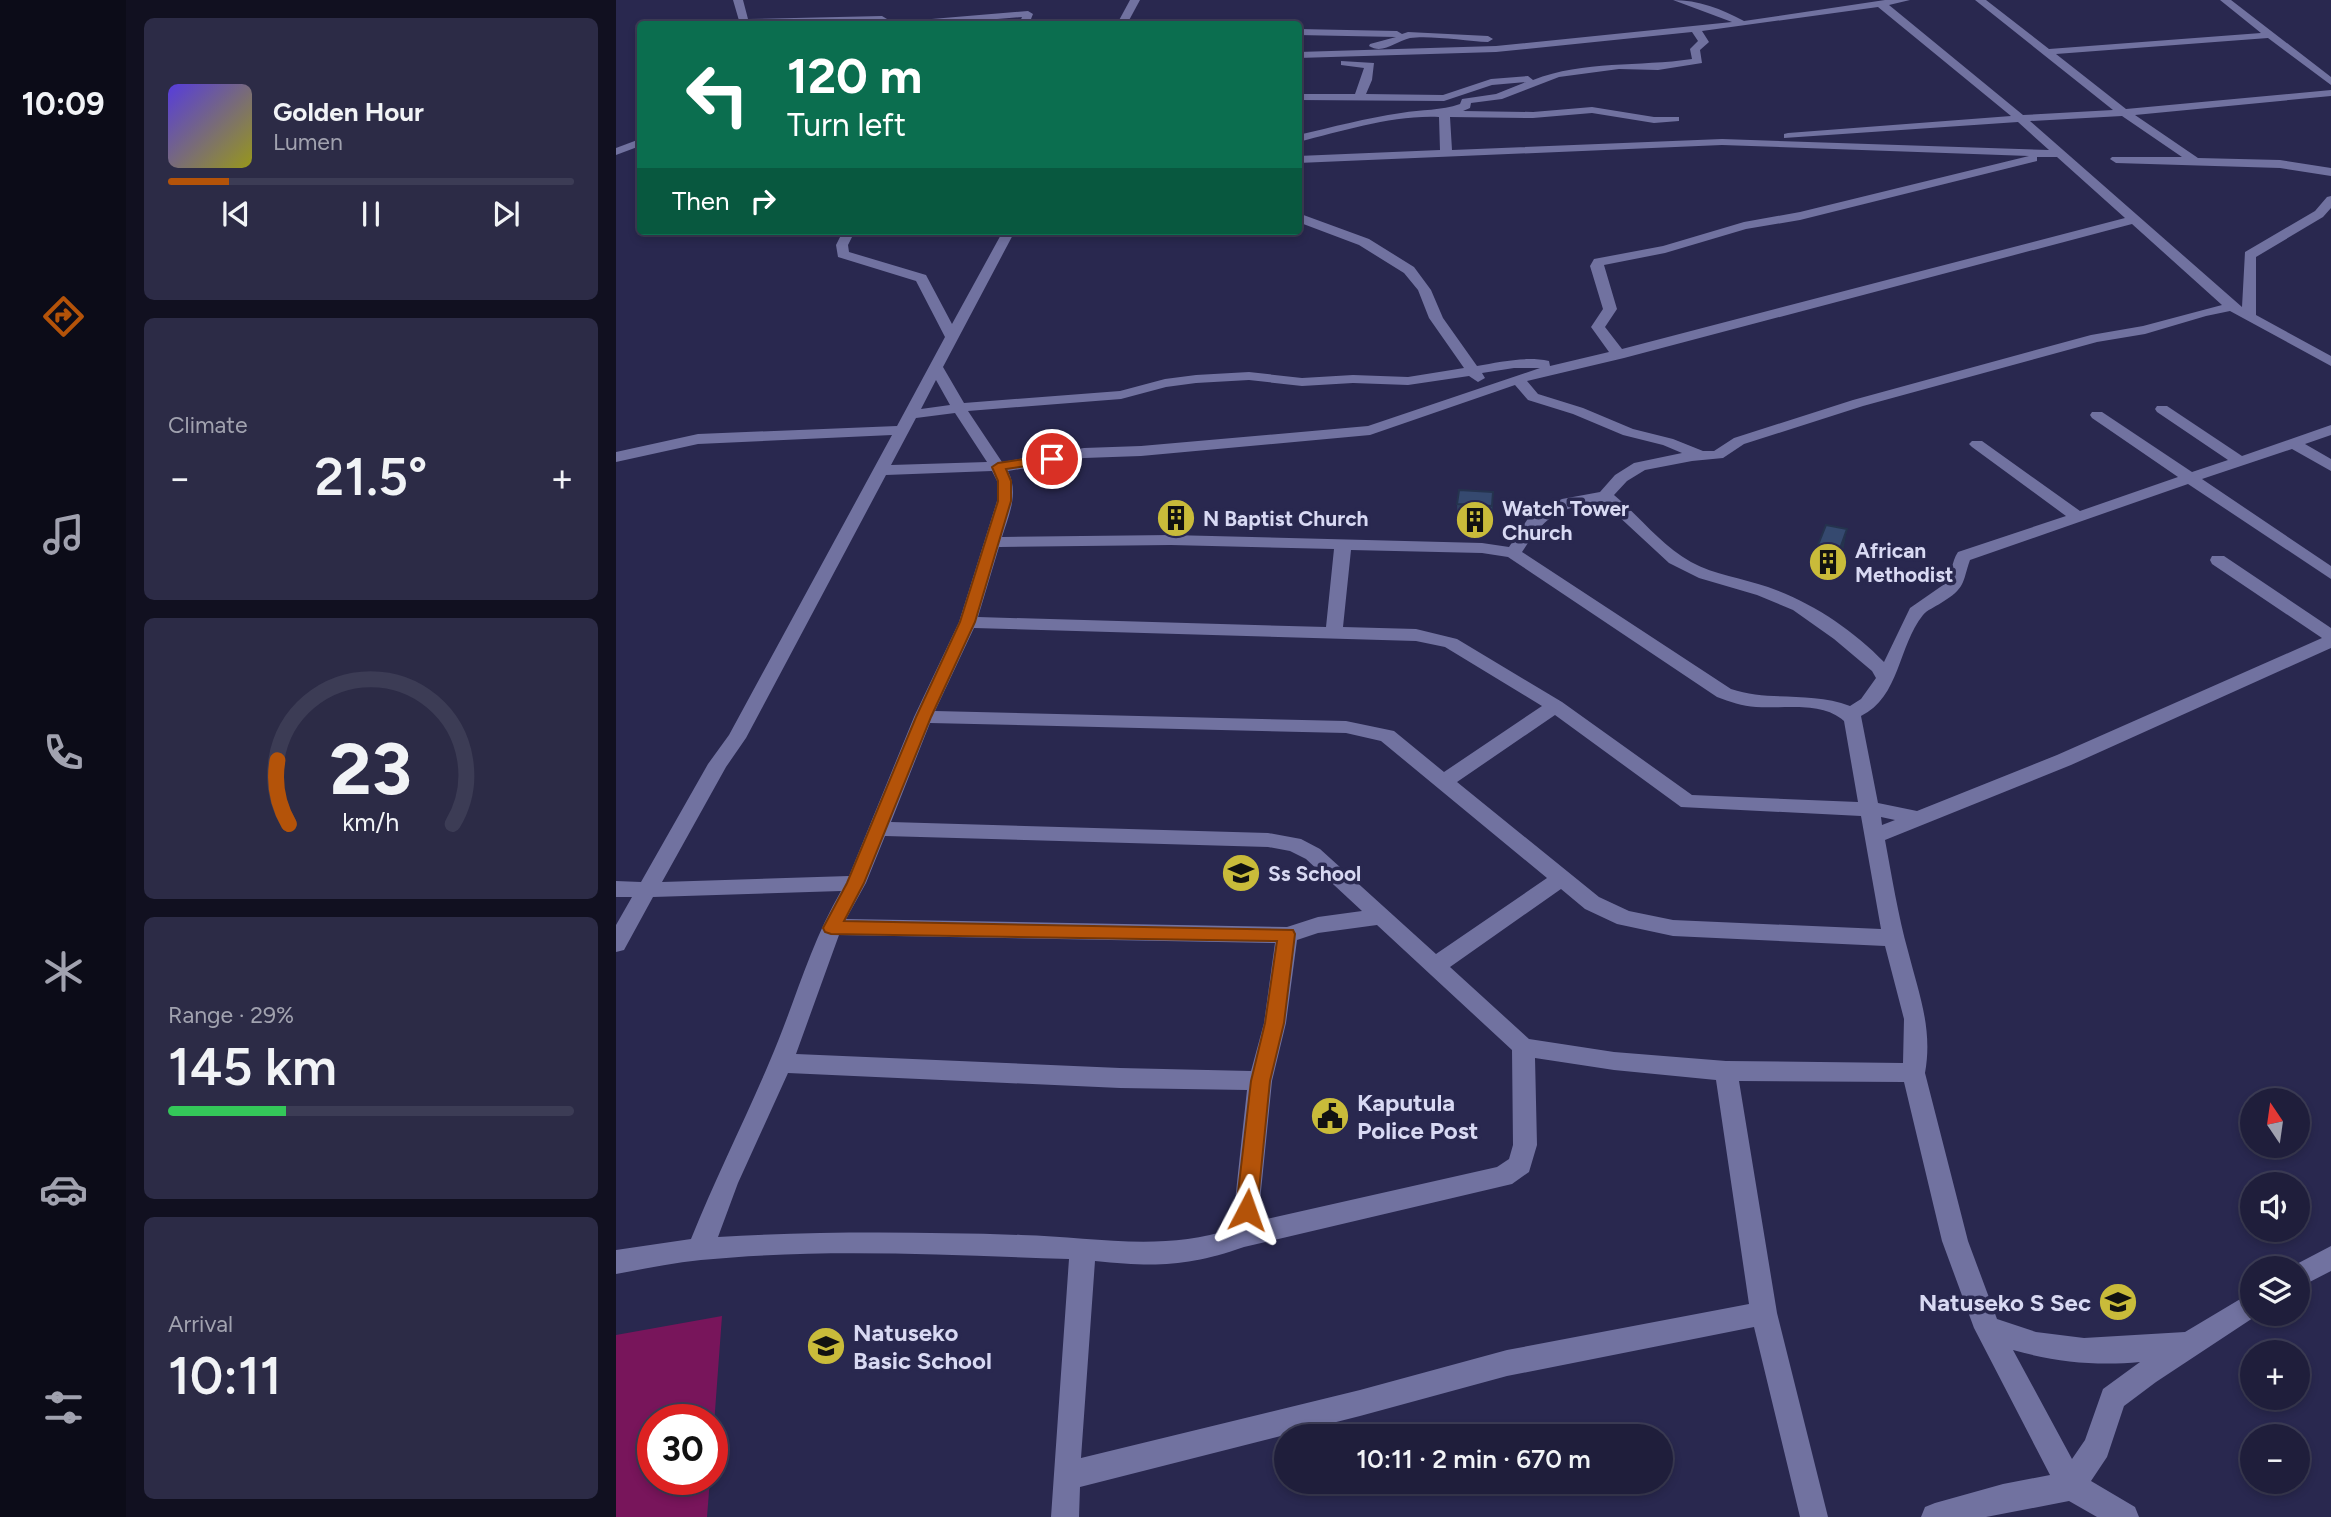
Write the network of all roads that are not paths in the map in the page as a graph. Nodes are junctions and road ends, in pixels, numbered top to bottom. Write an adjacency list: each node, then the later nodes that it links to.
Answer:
1 (738, 0): 10 (street)
2 (1135, 0): 14 (street)
3 (1678, 0): 15 (street)
4 (1905, 0): 7 (street)
5 (1980, 0): 21 (street)
6 (2225, 0): 19 (street)
7 (1881, 4): 15 (street); 34 (street)
8 (881, 17): 11 (street)
9 (973, 17): 12 (street); 13 (street)
10 (743, 21)
11 (790, 21)
12 (936, 21)
13 (1025, 21)
14 (1124, 21)
15 (1742, 24): 16 (street)
16 (1695, 29): 20 (street); 25 (street)
17 (1302, 32): 18 (street)
18 (1408, 35): 20 (street); 22 (street)
19 (2272, 35): 21 (street); 24 (street)
20 (1503, 48): 22 (street)
21 (2046, 52): 30 (street)
22 (1304, 55)
23 (1302, 64): 28 (street)
24 (2331, 82)
25 (1477, 92): 29 (street); 32 (street)
26 (2331, 93): 30 (street)
27 (1302, 97): 28 (street)
28 (1359, 97): 29 (street)
29 (1406, 98): 31 (street)
30 (2122, 111): 34 (street); 43 (street)
31 (1419, 113): 32 (street); 35 (street)
32 (1444, 114): 33 (street); 39 (street)
33 (1675, 119)
34 (2021, 119): 36 (street); 40 (street)
35 (1302, 138)
36 (1740, 142): 39 (street); 40 (street)
37 (637, 143): 38 (street)
38 (616, 152)
39 (1447, 153): 42 (street)
40 (2056, 154): 47 (street); 53 (street)
41 (2116, 159): 43 (street)
42 (1302, 160)
43 (2195, 161): 44 (street)
44 (2331, 172)
45 (2331, 201): 51 (street)
46 (1302, 219): 57 (street)
47 (2134, 220): 50 (street); 53 (street)
48 (847, 235): 52 (street)
49 (1007, 235): 52 (street)
50 (2232, 307): 51 (street); 67 (street)
51 (2249, 316): 54 (street)
52 (952, 336): 56 (street)
53 (1619, 355): 55 (street)
54 (2331, 362)
55 (1571, 365): 57 (street); 58 (street)
56 (936, 366): 60 (street); 63 (street)
57 (1471, 370): 59 (street); 60 (street)
58 (1517, 379): 59 (street); 67 (street)
59 (1487, 389): 71 (street)
60 (959, 408): 63 (street); 71 (street)
61 (2162, 409): 69 (street)
62 (2097, 415): 73 (street)
63 (905, 423): 68 (street); 72 (street)
64 (2331, 429): 65 (street)
65 (2293, 443): 69 (street); 70 (street)
66 (1977, 444): 75 (street)
67 (1700, 455): 74 (street)
68 (616, 457)
69 (2241, 462): 73 (street)
70 (2331, 466)
71 (998, 467): 72 (street); 76 (street)
72 (880, 470): 96 (street)
73 (2189, 480): 75 (street); 80 (street)
74 (1605, 496): 78 (street); 84 (street)
75 (2077, 516): 84 (street)
76 (992, 542): 77 (street); 81 (street)
77 (1343, 545): 78 (street); 82 (street)
78 (1513, 553): 86 (street)
79 (2218, 560): 83 (street)
80 (2331, 574)
81 (968, 622): 82 (street); 87 (street)
82 (1334, 634): 85 (street)
83 (2331, 638): 90 (street)
84 (1885, 677): 86 (street)
85 (1555, 706): 88 (street); 89 (street)
86 (1850, 714): 89 (street)
87 (923, 717): 88 (street); 91 (street)
88 (1445, 781): 93 (street)
89 (1870, 809): 90 (street); 92 (street)
90 (1920, 819): 92 (street)
91 (878, 829): 94 (street); 97 (street)
92 (1875, 836): 100 (street)
93 (1560, 879): 100 (street); 102 (street)
94 (856, 883): 96 (street); 98 (street)
95 (616, 889): 96 (street)
96 (645, 890): 101 (street)
97 (1381, 917): 99 (street); 102 (street)
98 (831, 928): 99 (street); 104 (street)
99 (1287, 934): 107 (street)
100 (1893, 938): 106 (street)
101 (616, 944)
102 (1437, 965): 103 (street)
103 (1523, 1047): 105 (street); 108 (street)
104 (781, 1063): 107 (street); 110 (street)
105 (1726, 1070): 106 (street); 115 (street)
106 (1913, 1073): 116 (street)
107 (1260, 1081): 108 (street)
108 (1244, 1236): 109 (street)
109 (1083, 1248): 110 (street); 118 (street)
110 (701, 1249): 112 (street)
111 (2331, 1258): 113 (street)
112 (616, 1262)
113 (2310, 1269)
114 (2240, 1312): 117 (street)
115 (1764, 1313): 118 (street); 121 (street)
116 (1987, 1328): 117 (street); 119 (street)
117 (2191, 1343): 119 (street)
118 (1066, 1476): 120 (street)
119 (2071, 1486): 122 (street); 123 (street)
120 (1065, 1517)
121 (1814, 1517)
122 (1935, 1517)
123 (2125, 1517)

